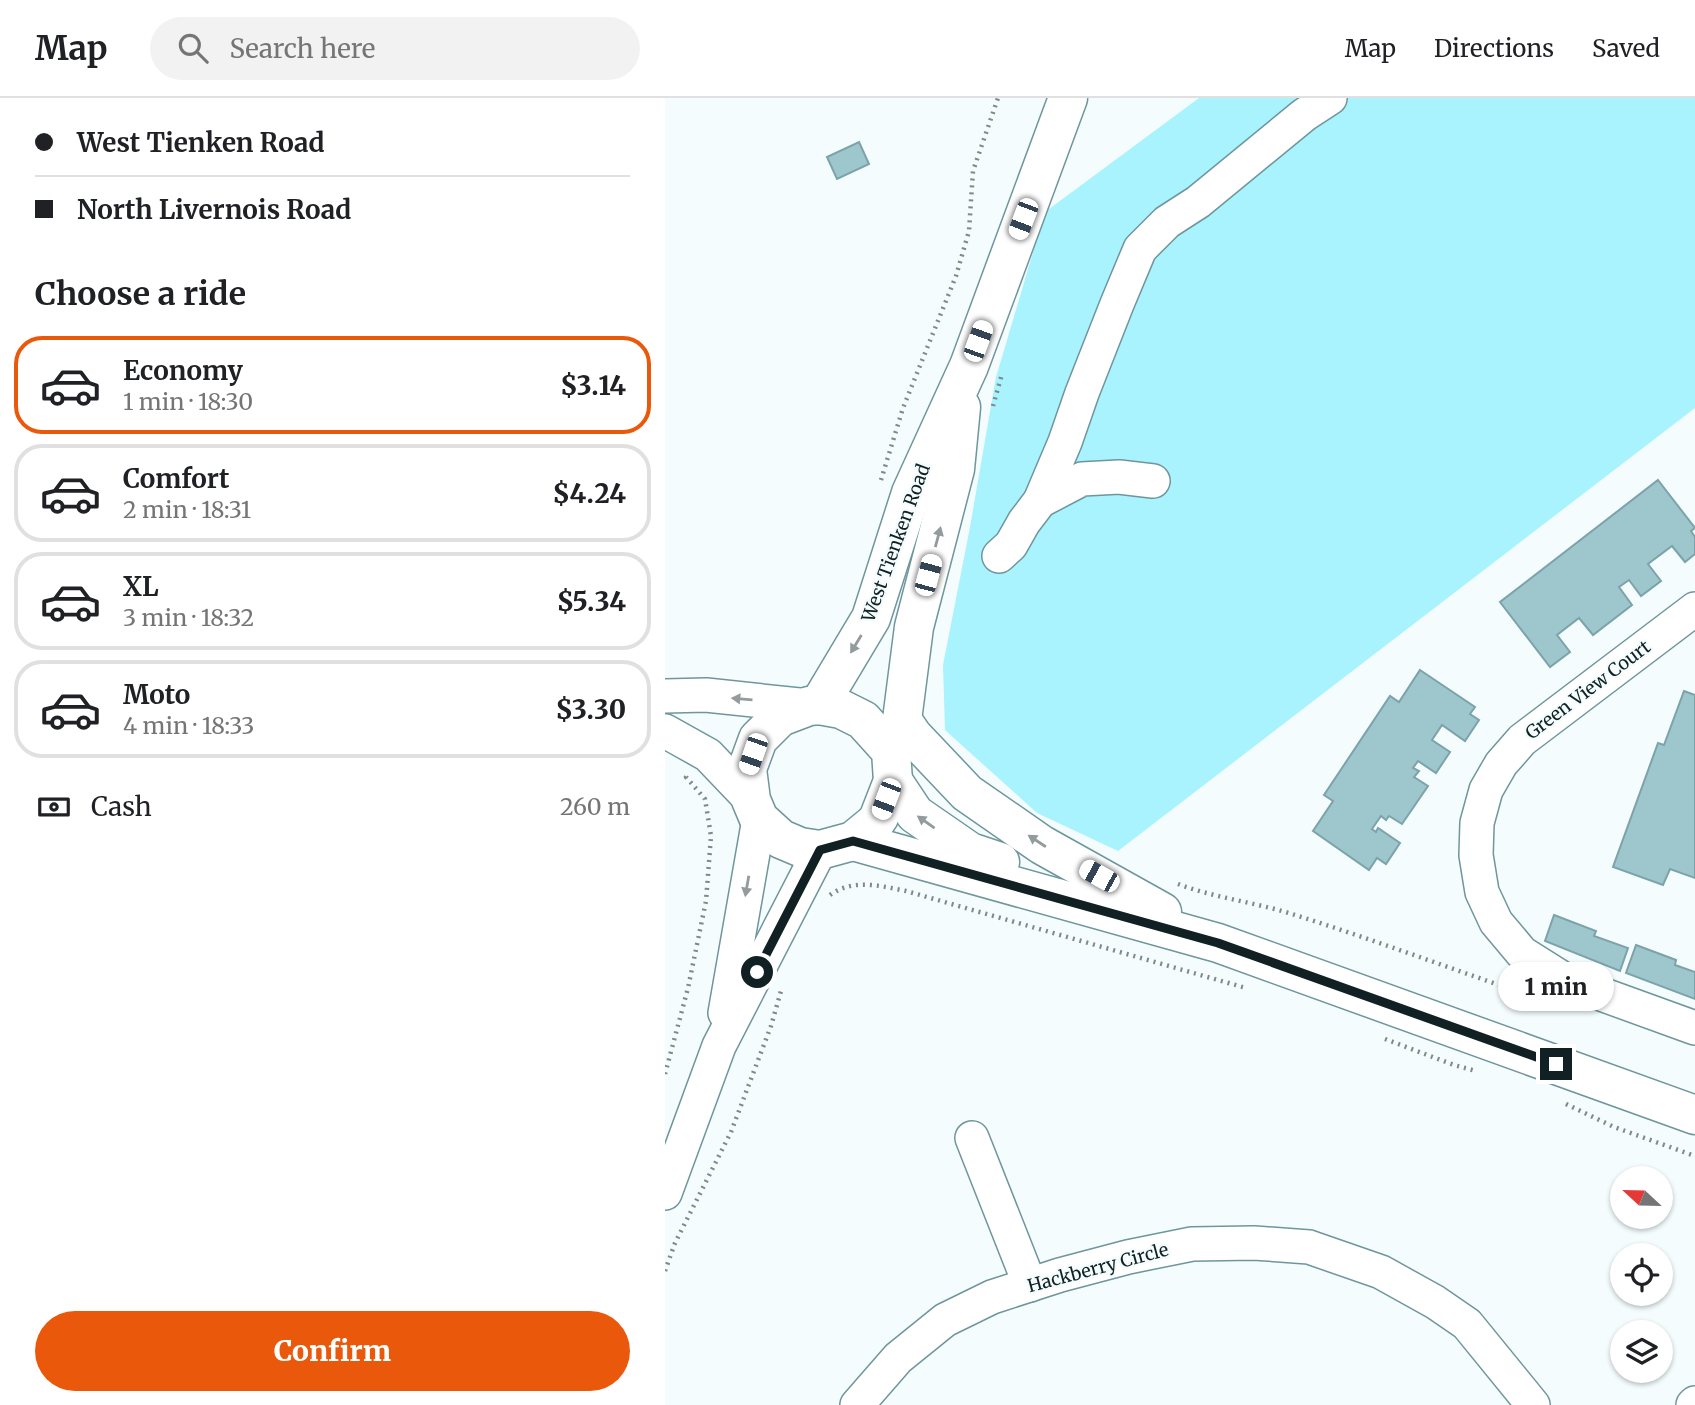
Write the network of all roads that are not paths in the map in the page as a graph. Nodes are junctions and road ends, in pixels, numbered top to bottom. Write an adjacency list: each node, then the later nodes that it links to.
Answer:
1 (1068, 98): 3 (main road, West Tienken Road)
2 (1330, 98): 5 (street)
3 (964, 377): 9 (main road, West Tienken Road, one-way to 9); 11 (main road, West Tienken Road, one-way to 3)
4 (1153, 481): 5 (street)
5 (1040, 501): 6 (street)
6 (999, 556)
7 (1695, 609): 16 (street, Green View Court)
8 (665, 695): 9 (street, one-way to 8)
9 (814, 706): 11 (main road); 12 (main road)
10 (665, 731): 12 (street)
11 (895, 751): 13 (main road); 14 (main road, one-way to 11); 14 (main road, one-way to 11)
12 (755, 809): 13 (main road); 17 (street, one-way to 17)
13 (837, 846): 15 (main road); 17 (street)
14 (1118, 887): 15 (main road)
15 (1218, 943): 18 (main road)
16 (1695, 1028)
17 (719, 1046): 20 (street)
18 (1695, 1115)
19 (972, 1138): 21 (street)
20 (665, 1193)
21 (1030, 1285): 22 (street, Hackberry Circle); 23 (street, Hackberry Circle)
22 (857, 1405)
23 (1533, 1405)

